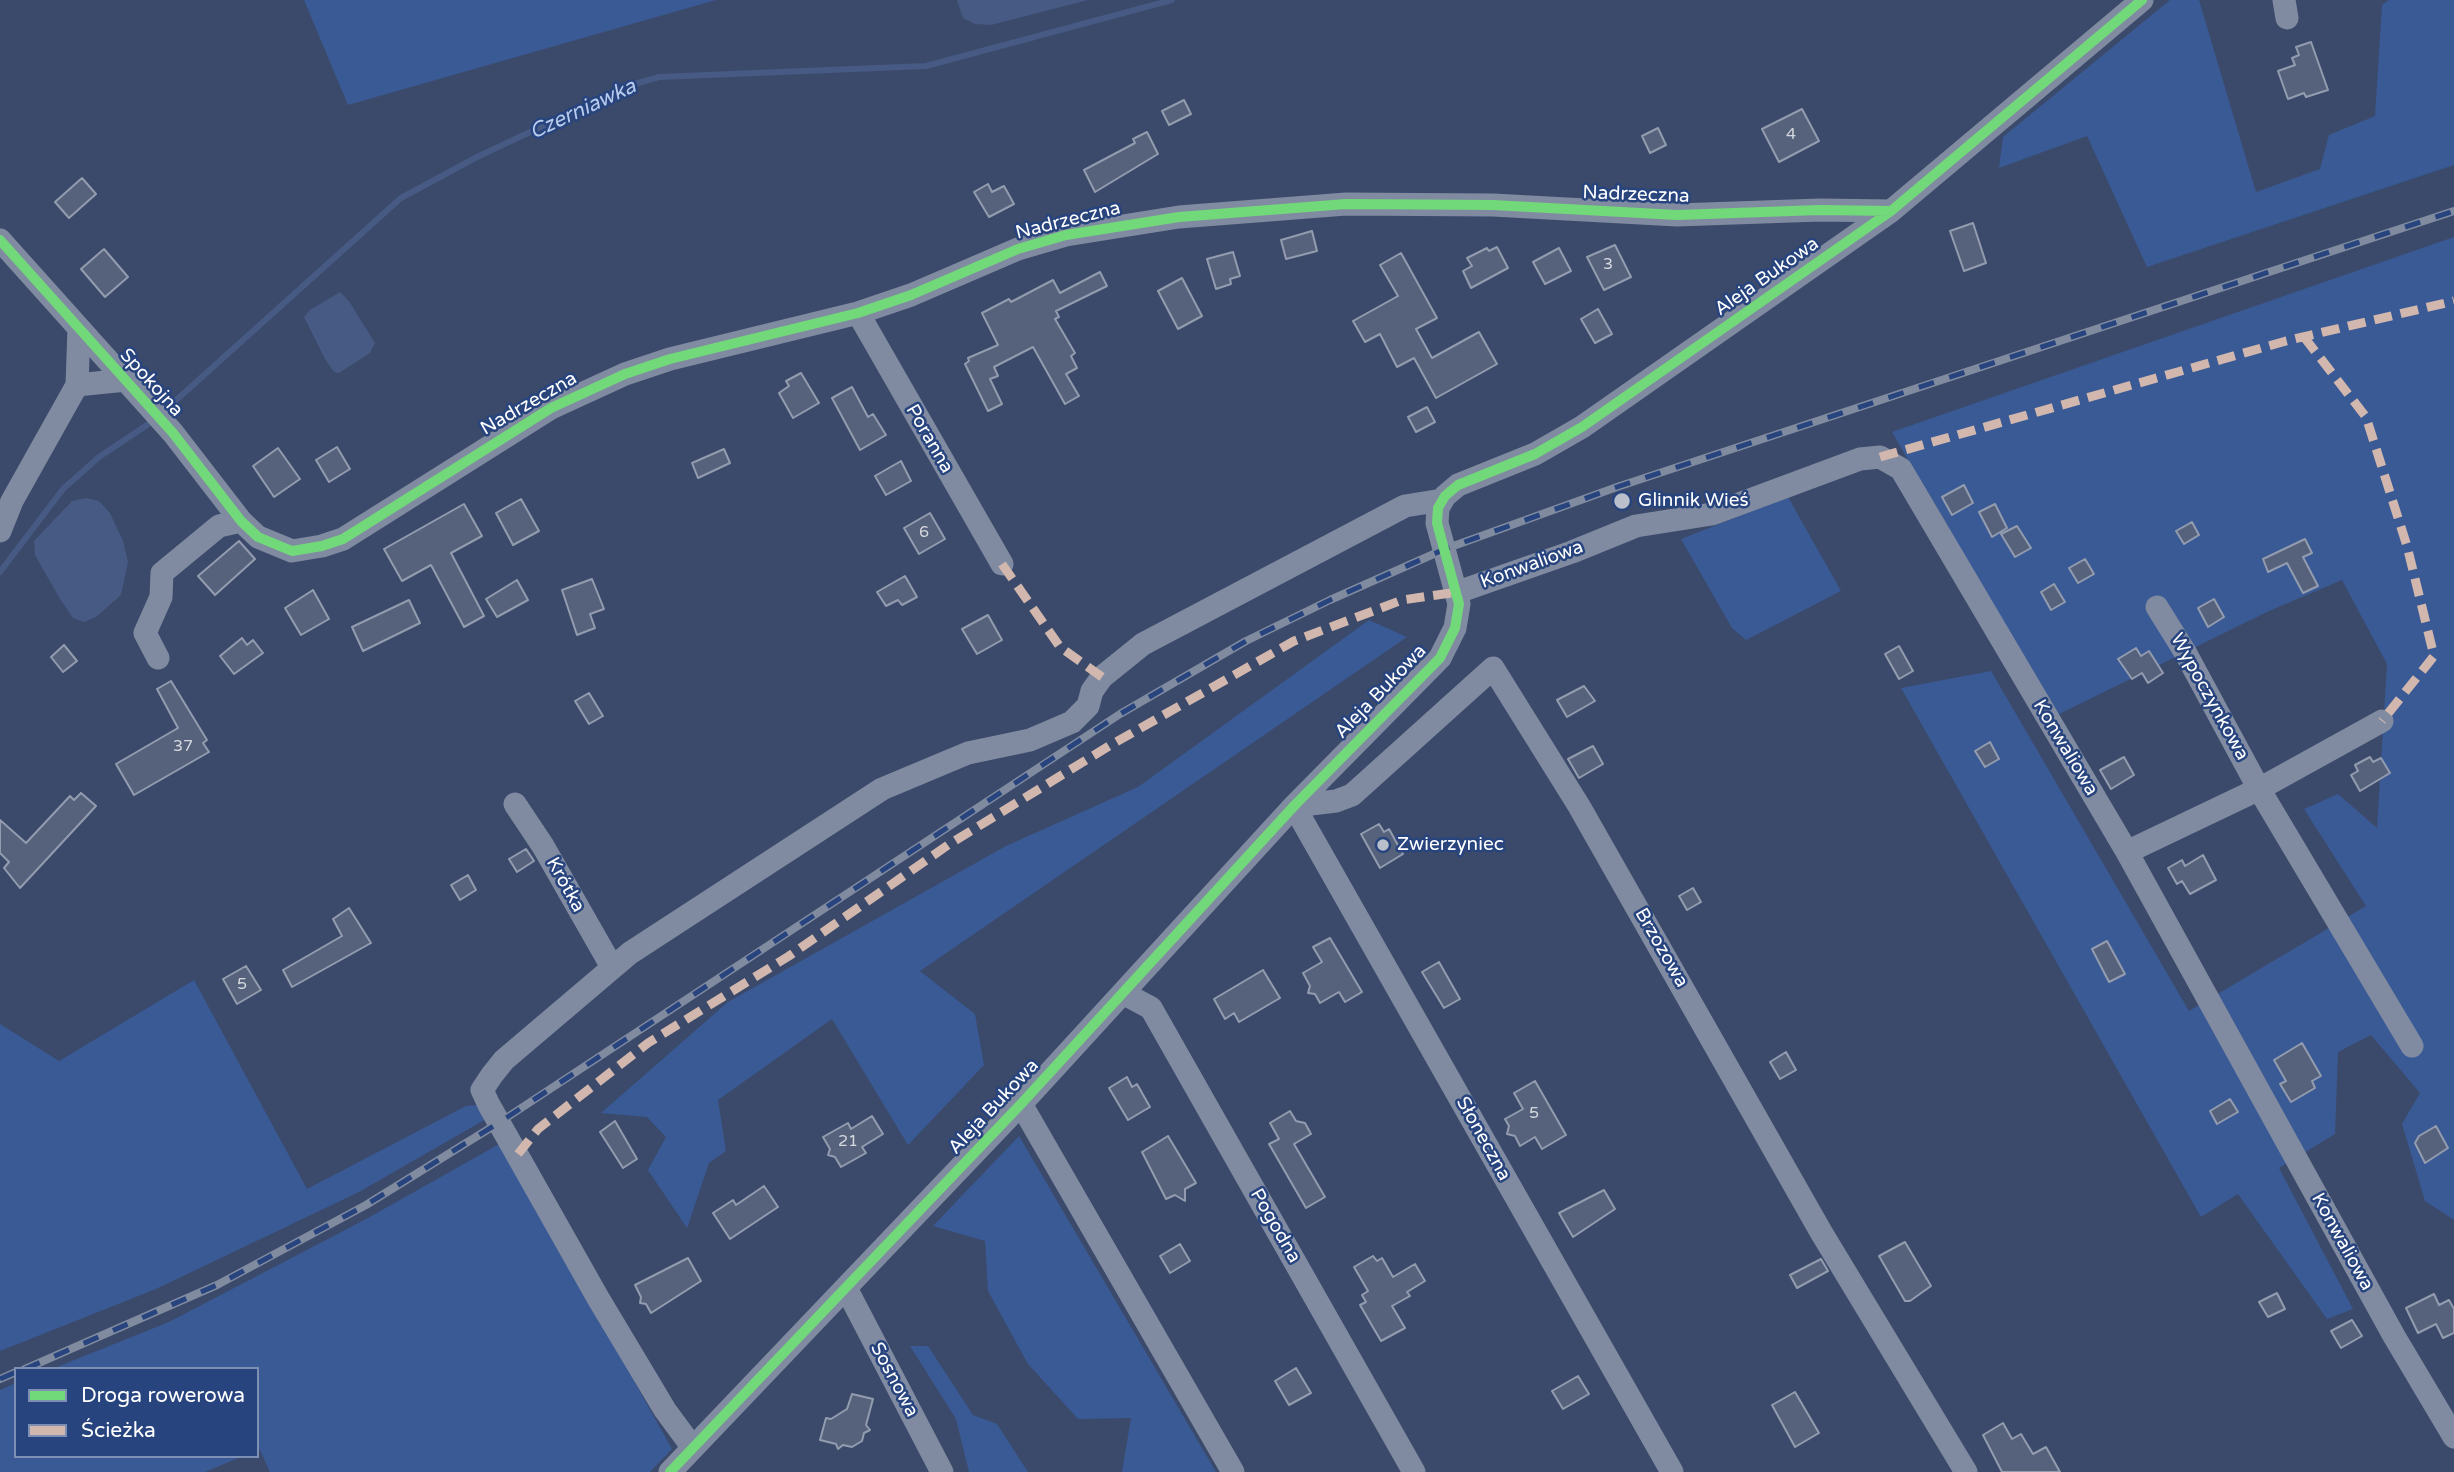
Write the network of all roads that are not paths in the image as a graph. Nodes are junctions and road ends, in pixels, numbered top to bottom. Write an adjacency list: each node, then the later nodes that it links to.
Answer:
1 (2142, 0): 2 (street, Aleja Bukowa)
2 (1891, 211): 4 (street, Nadrzeczna); 8 (street, Aleja Bukowa)
3 (0, 240): 5 (street, Spokojna)
4 (858, 313): 11 (street, Nadrzeczna); 12 (street, Poranna)
5 (79, 328): 6 (street, Spokojna); 7 (street)
6 (126, 380): 7 (street); 9 (street, Spokojna)
7 (77, 385): 10 (street)
8 (1442, 500): 13 (street, Aleja Bukowa); 21 (street)
9 (241, 521): 11 (street, Spokojna); 15 (street)
10 (0, 531)
11 (276, 547)
12 (1002, 564)
13 (1458, 592): 19 (street, Aleja Bukowa); 20 (street, Konwaliowa)
14 (2157, 607): 17 (street, Wypoczynkowa)
15 (158, 658)
16 (2382, 721): 17 (street)
17 (2259, 789): 20 (street); 23 (street, Wypoczynkowa)
18 (515, 804): 21 (street, Krótka)
19 (1294, 806): 22 (street, Aleja Bukowa); 31 (street, Słoneczna); 32 (street, Brzozowa)
20 (2127, 852): 26 (street, Konwaliowa)
21 (612, 967): 27 (street)
22 (1123, 993): 24 (street, Aleja Bukowa); 30 (street, Pogodna)
23 (2412, 1046)
24 (1021, 1104): 25 (street, Aleja Bukowa); 29 (street)
25 (846, 1288): 27 (street, Aleja Bukowa); 28 (street, Sosnowa)
26 (2454, 1437)
27 (684, 1463)
28 (942, 1472)
29 (1233, 1472)
30 (1414, 1472)
31 (1672, 1472)
32 (1966, 1472)

